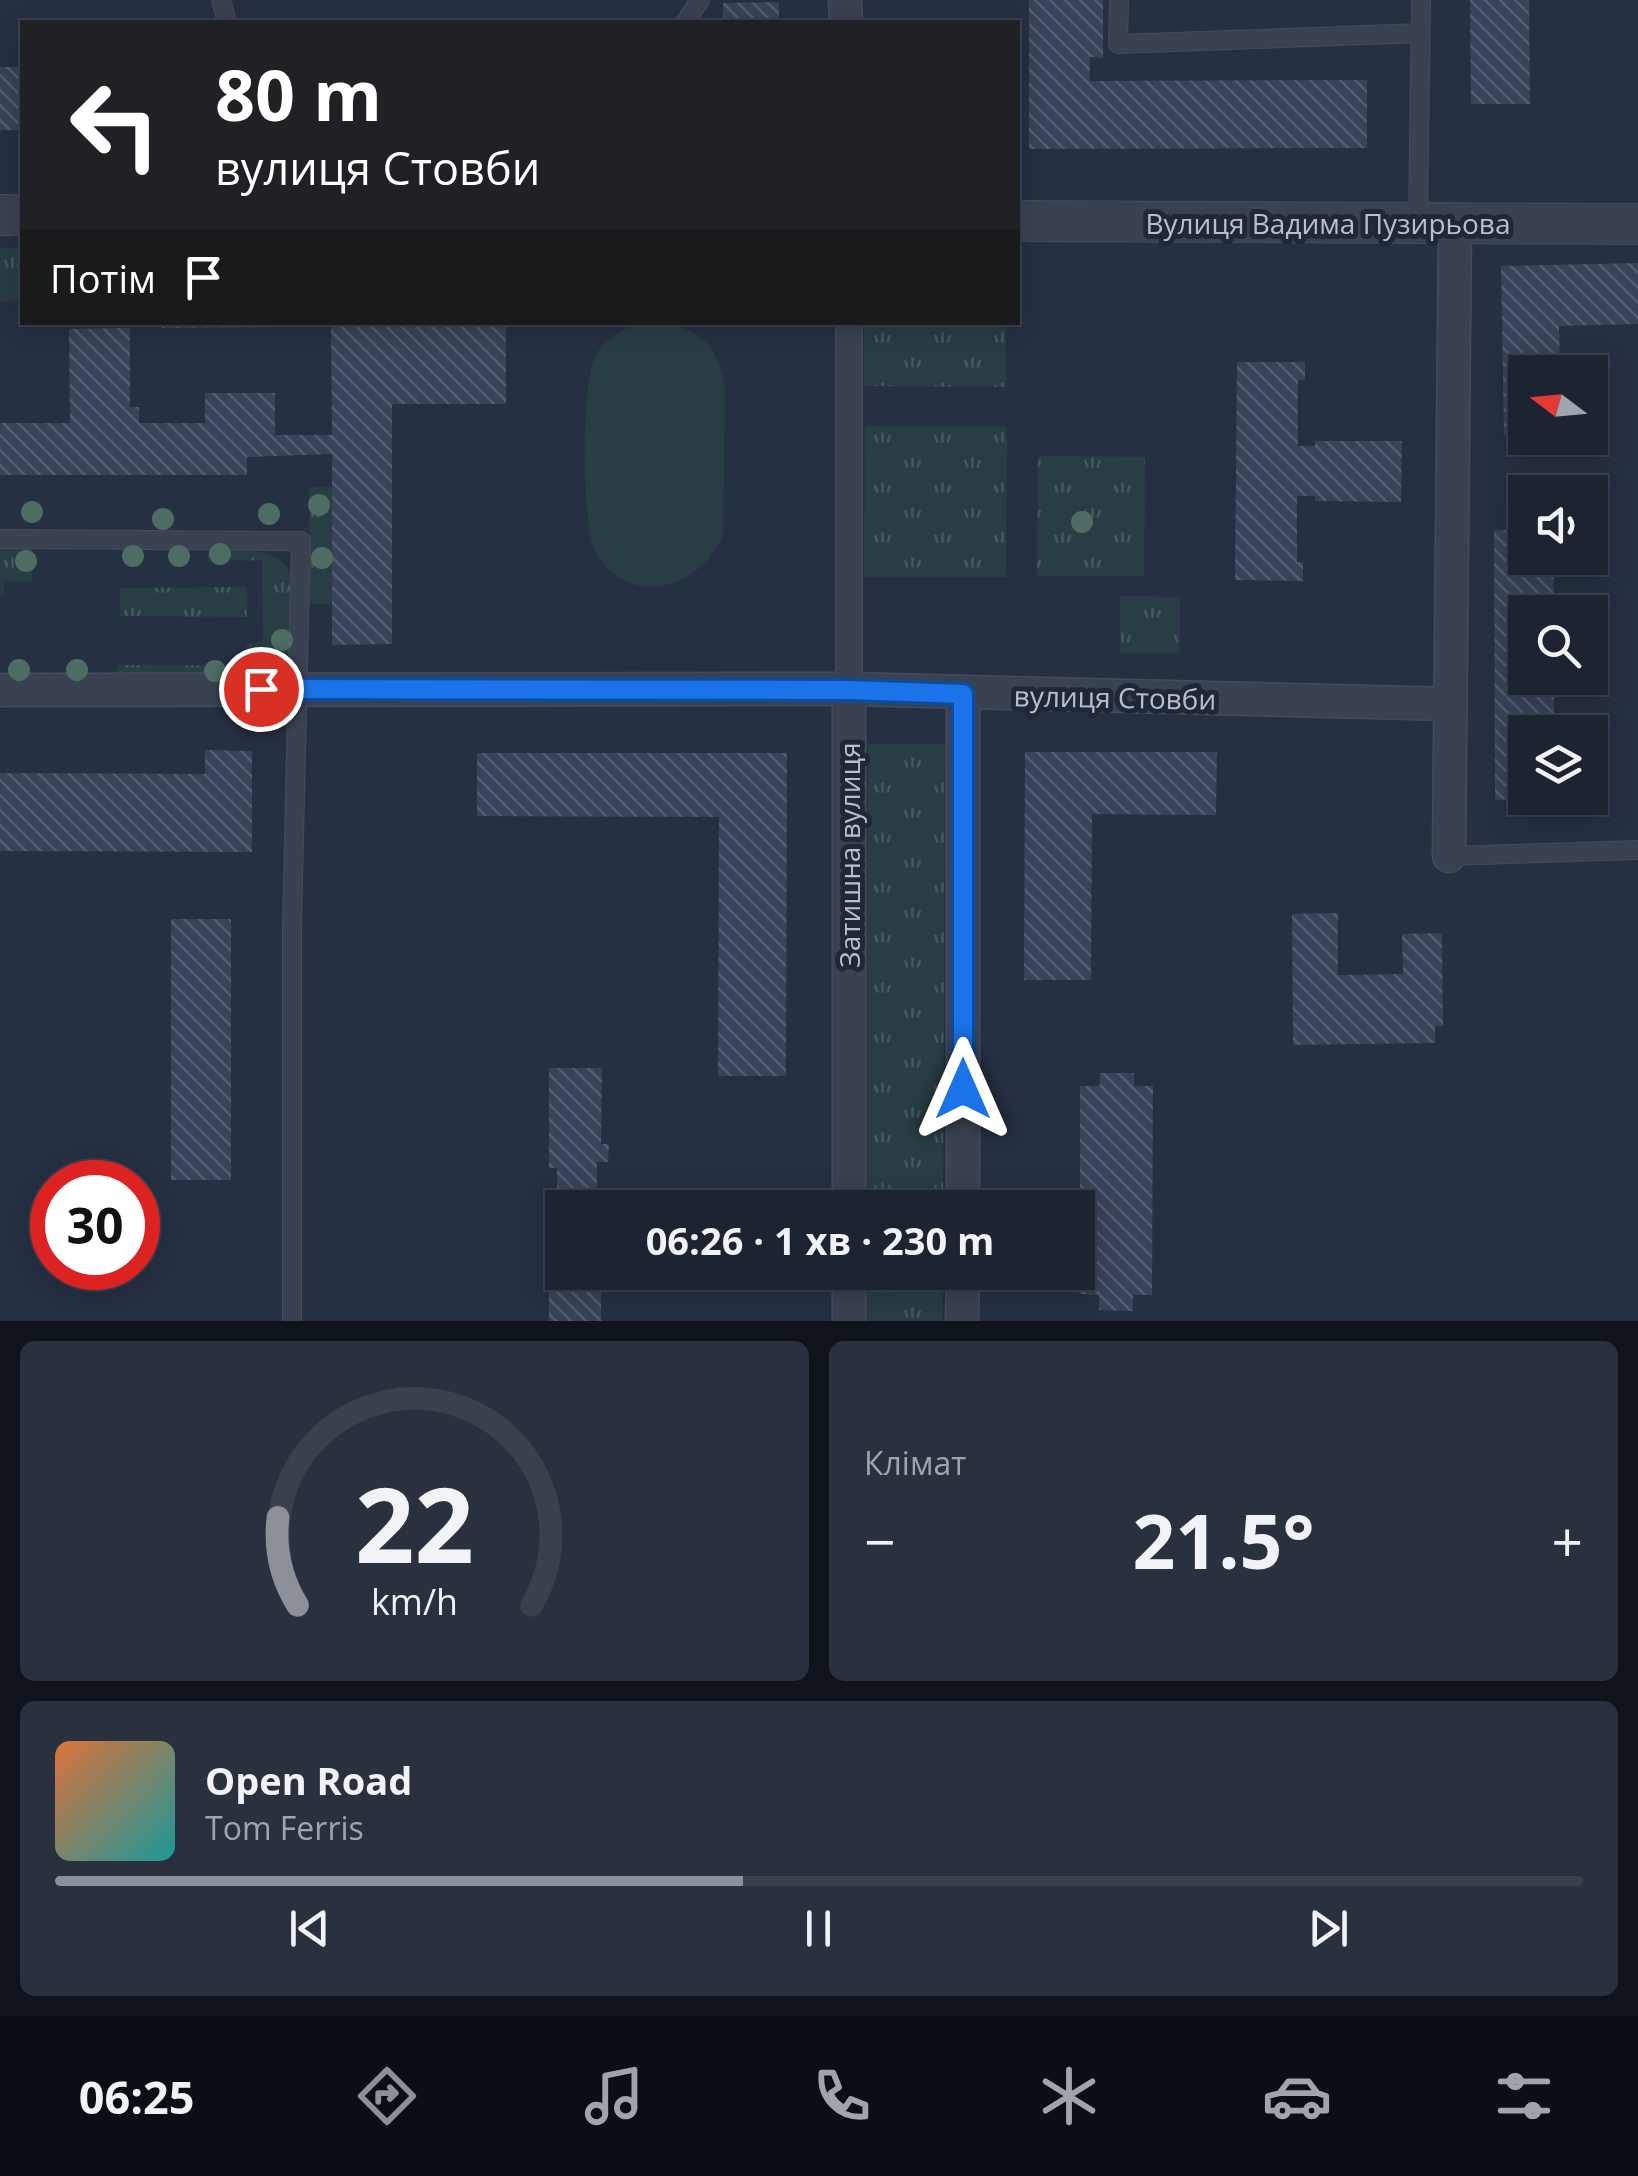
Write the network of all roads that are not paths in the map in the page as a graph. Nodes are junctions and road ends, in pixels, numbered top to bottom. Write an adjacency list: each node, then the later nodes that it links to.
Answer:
1 (1119, 0): 3 (lane)
2 (1421, 0): 3 (lane)
3 (1421, 33): 5 (lane)
4 (1020, 221): 5 (street, Вулиця Вадима Пузирьова)
5 (1436, 223): 6 (street, Вулиця Вадима Пузирьова); 13 (street)
6 (1638, 224)
7 (848, 325): 11 (street, Затишна вулиця)
8 (0, 539): 9 (lane)
9 (300, 689): 10 (street, вулиця Стовби); 11 (street, вулиця Стовби); 20 (lane)
10 (0, 690)
11 (849, 690): 12 (street, вулиця Стовби); 16 (street, Затишна вулиця)
12 (963, 694): 13 (street, вулиця Стовби); 17 (street)
13 (1451, 704): 15 (street)
14 (1638, 850): 15 (lane)
15 (1449, 856)
16 (849, 1190)
17 (962, 1190)
18 (849, 1290): 21 (street)
19 (962, 1290): 22 (street)
20 (292, 1321)
21 (849, 1321)
22 (962, 1321)

